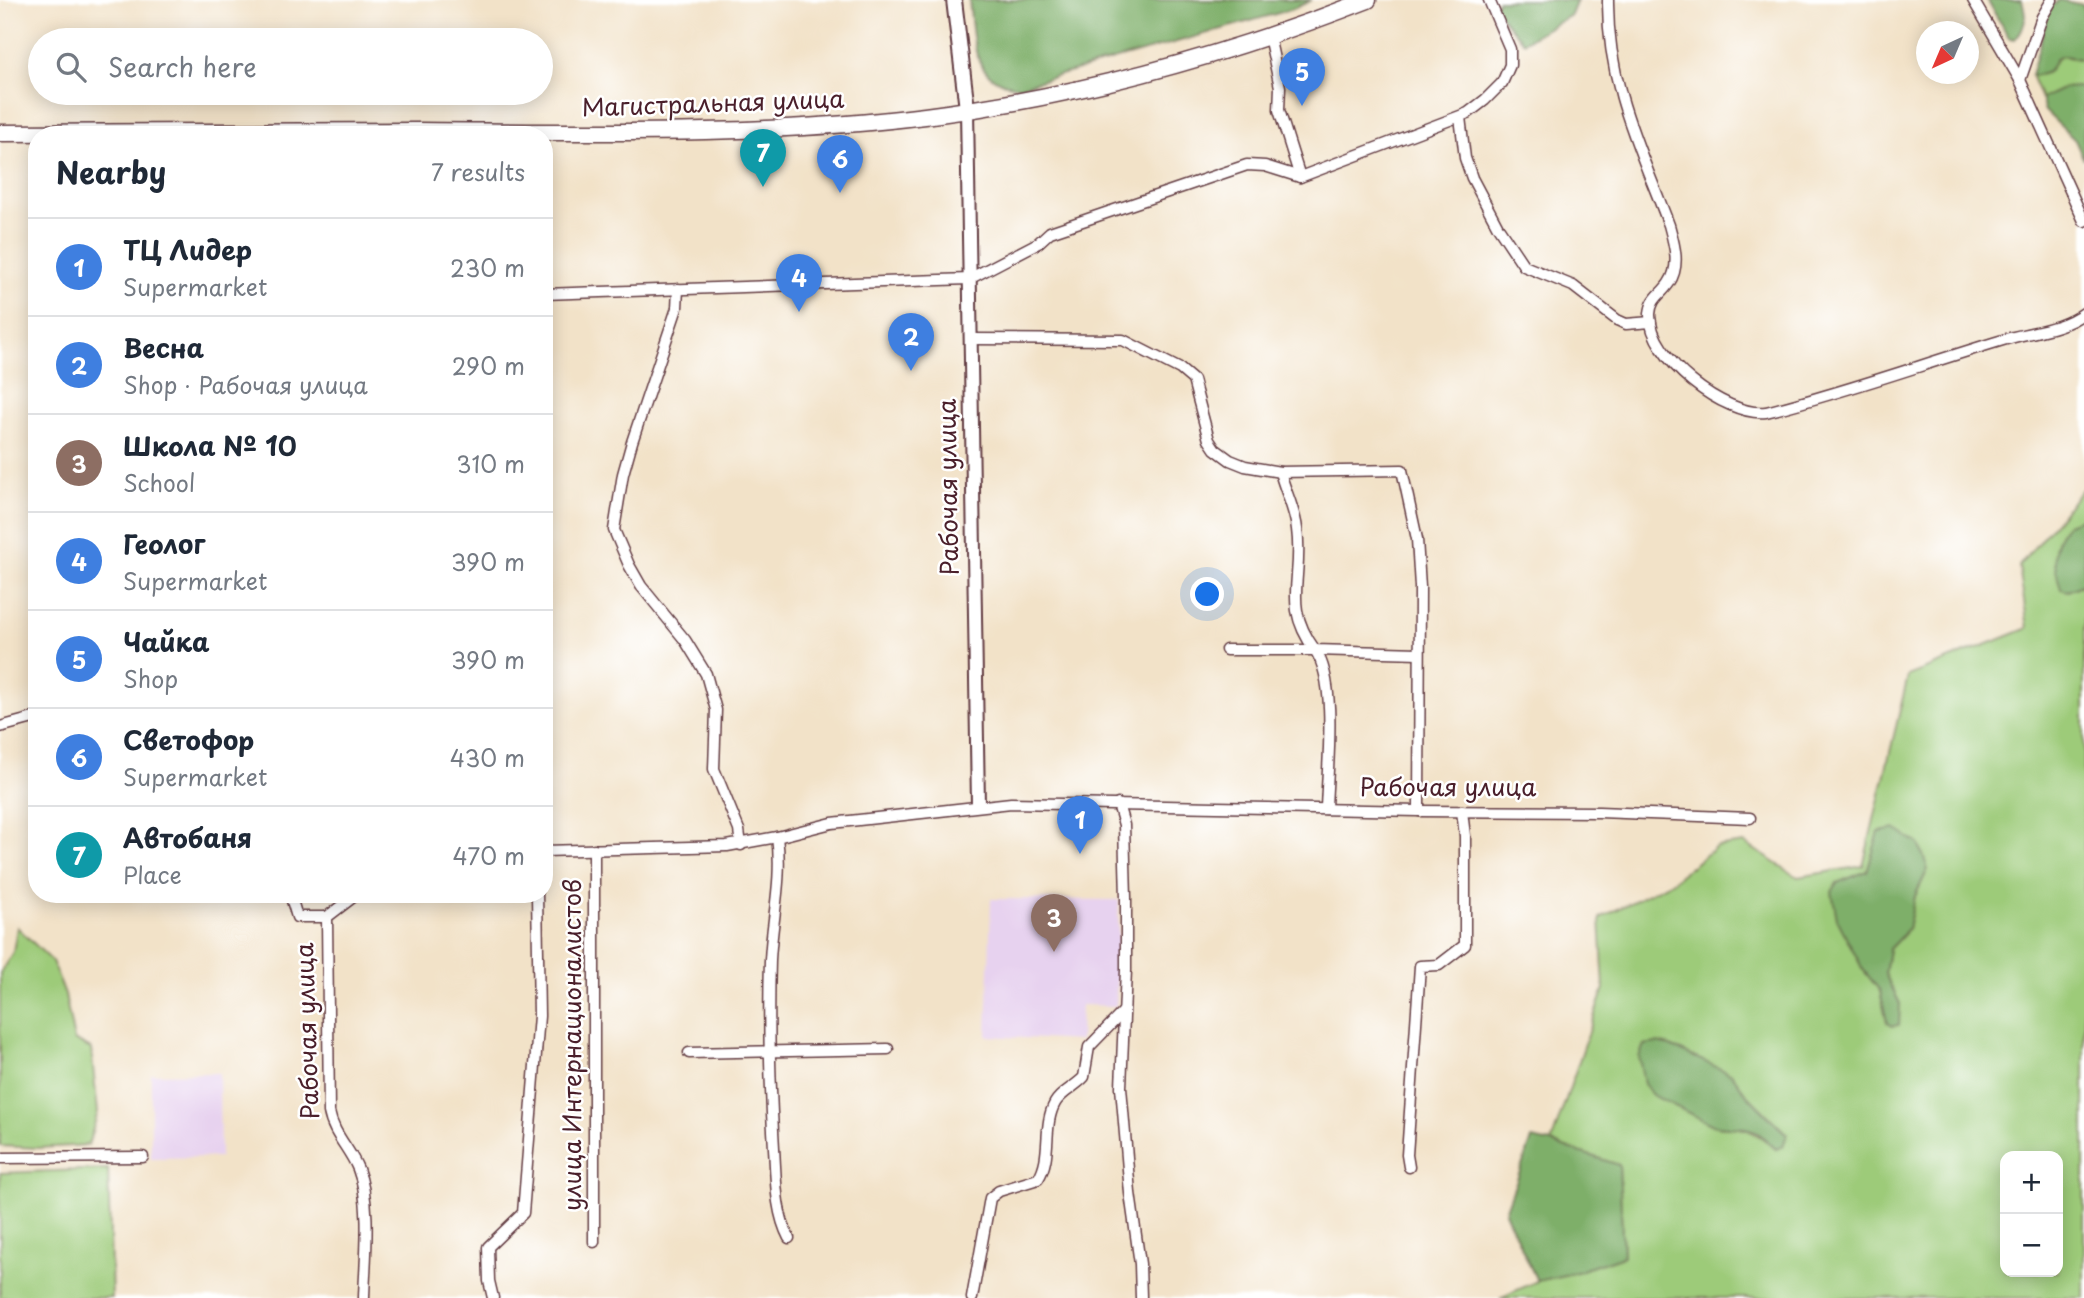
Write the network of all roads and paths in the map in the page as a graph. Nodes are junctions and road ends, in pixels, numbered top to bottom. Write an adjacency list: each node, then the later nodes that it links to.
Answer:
1 (954, 0): 9 (main road, Рабочая улица)
2 (1368, 0): 7 (main road, Магистральная улица)
3 (1489, 0): 10 (street)
4 (1608, 0): 20 (street)
5 (1973, 0): 8 (street)
6 (2052, 0): 8 (street)
7 (1269, 36): 9 (main road, Магистральная улица); 14 (street)
8 (2020, 80): 15 (street)
9 (967, 109): 11 (main road, Магистральная улица); 16 (street, Рабочая улица)
10 (1460, 117): 14 (street); 20 (street)
11 (553, 131)
12 (0, 133): 13 (main road, Магистральная улица)
13 (28, 133)
14 (1300, 177): 16 (street)
15 (2084, 221)
16 (969, 279): 17 (street); 21 (street, Рабочая улица)
17 (678, 289): 18 (street); 35 (street)
18 (553, 294)
19 (2084, 313): 20 (street)
20 (1651, 322)
21 (970, 339): 22 (street); 29 (street, Рабочая улица)
22 (1280, 472): 24 (street); 25 (street)
23 (1226, 650): 24 (street)
24 (1315, 650): 25 (street); 30 (street)
25 (1419, 653): 31 (street)
26 (28, 719): 27 (street)
27 (0, 727)
28 (1118, 804): 29 (street, Рабочая улица); 30 (street, Рабочая улица); 42 (street)
29 (978, 805): 34 (street, Рабочая улица)
30 (1325, 809): 31 (street, Рабочая улица)
31 (1419, 811): 32 (street, Рабочая улица)
32 (1462, 811): 33 (street, Рабочая улица); 48 (street)
33 (1750, 818)
34 (777, 837): 35 (street, Рабочая улица); 44 (street)
35 (741, 845): 36 (street, Рабочая улица)
36 (594, 849): 37 (street, Рабочая улица); 50 (street, улица Интернационалистов)
37 (553, 851)
38 (293, 903): 41 (street)
39 (345, 903): 41 (street, Рабочая улица)
40 (537, 903): 52 (street)
41 (327, 917): 51 (street, Рабочая улица)
42 (1124, 1011): 53 (street); 54 (street)
43 (888, 1049): 44 (street)
44 (768, 1052): 45 (street); 49 (street)
45 (689, 1053)
46 (143, 1157): 47 (street)
47 (0, 1158)
48 (1409, 1167)
49 (789, 1238)
50 (594, 1242)
51 (364, 1298)
52 (493, 1298)
53 (972, 1298)
54 (1141, 1298)

